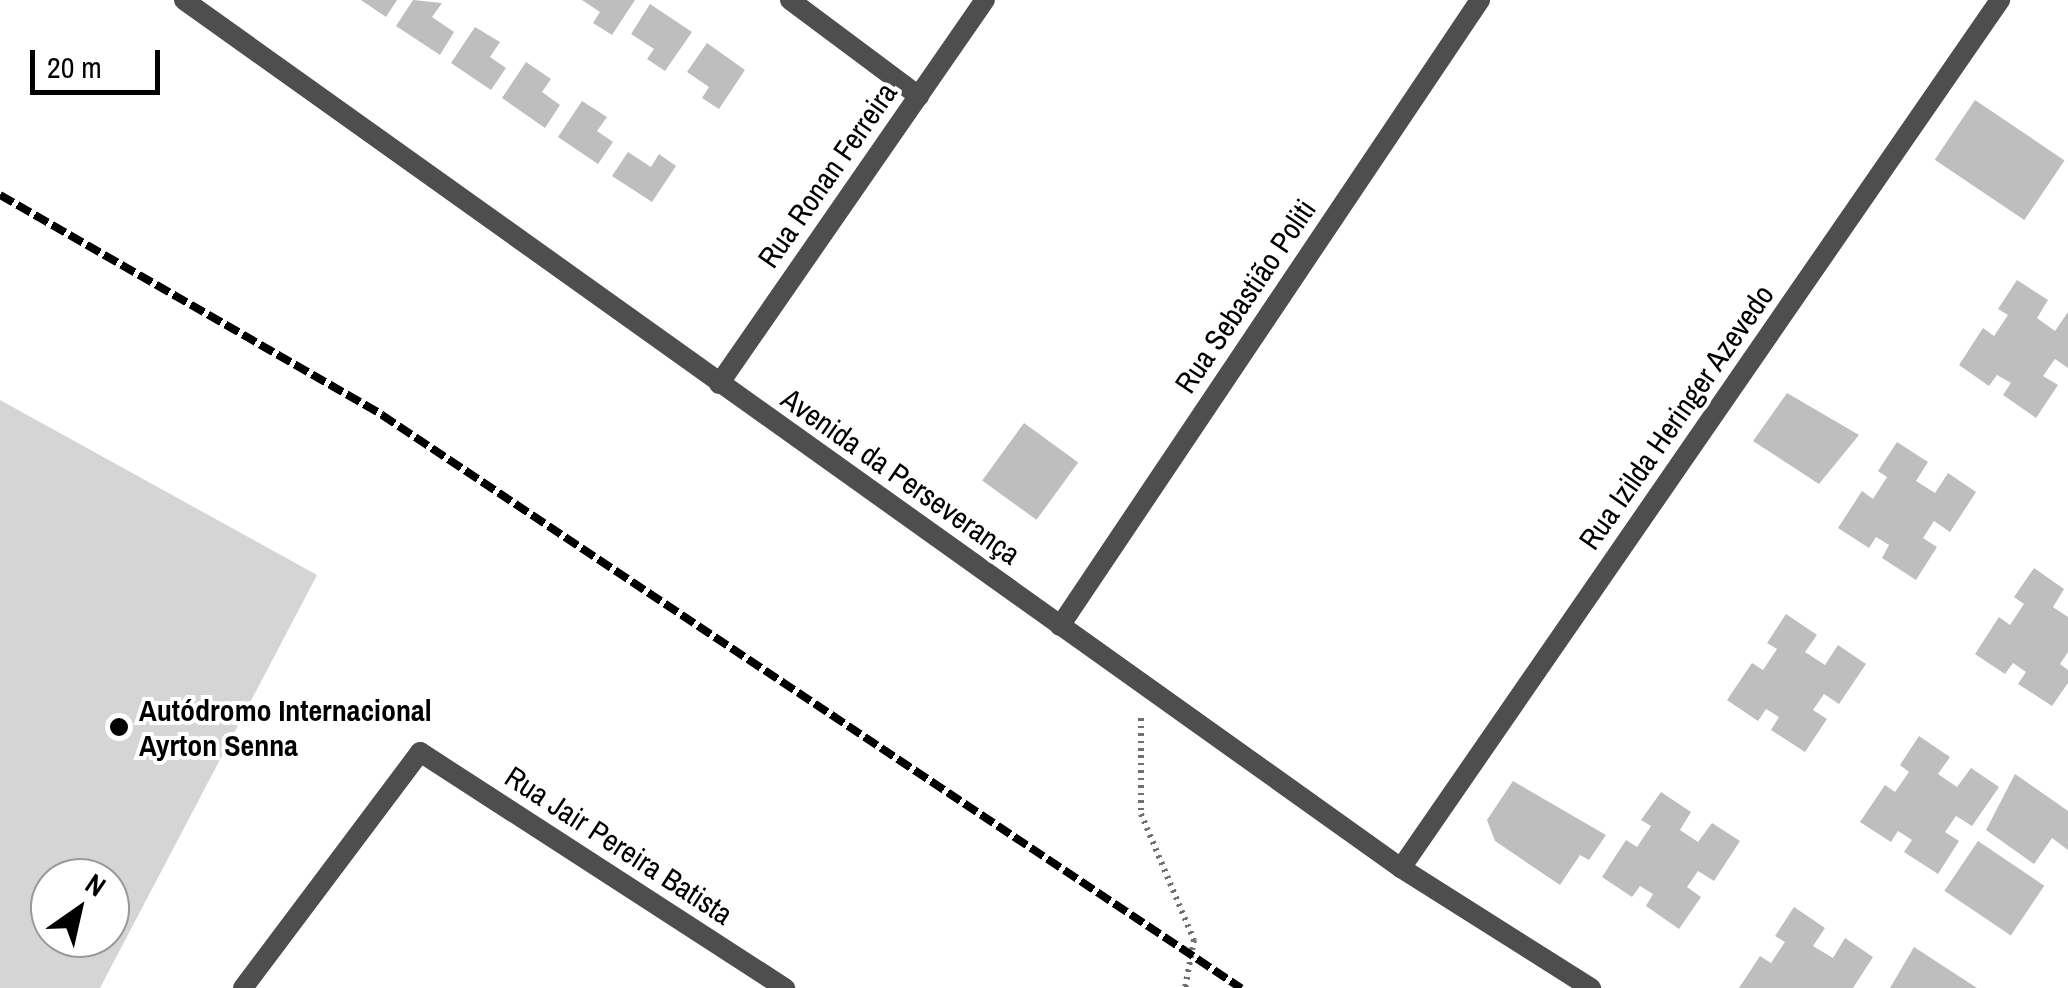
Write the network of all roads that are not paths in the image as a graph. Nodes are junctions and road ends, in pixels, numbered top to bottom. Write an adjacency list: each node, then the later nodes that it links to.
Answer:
1 (184, 0): 7 (street, Avenida da Perseverança)
2 (790, 0): 6 (street)
3 (985, 0): 6 (street, Rua Ronan Ferreira)
4 (1480, 0): 8 (street, Rua Sebastião Politi)
5 (2000, 0): 9 (street, Rua Izilda Heringer Azevedo)
6 (919, 96): 7 (street, Rua Ronan Ferreira)
7 (719, 384): 8 (street, Avenida da Perseverança)
8 (1060, 626): 9 (street, Avenida da Perseverança)
9 (1401, 868): 12 (street, Avenida da Perseverança)
10 (243, 988): 11 (street, Rua Jair Pereira Batista)
11 (785, 988)
12 (1591, 988)

